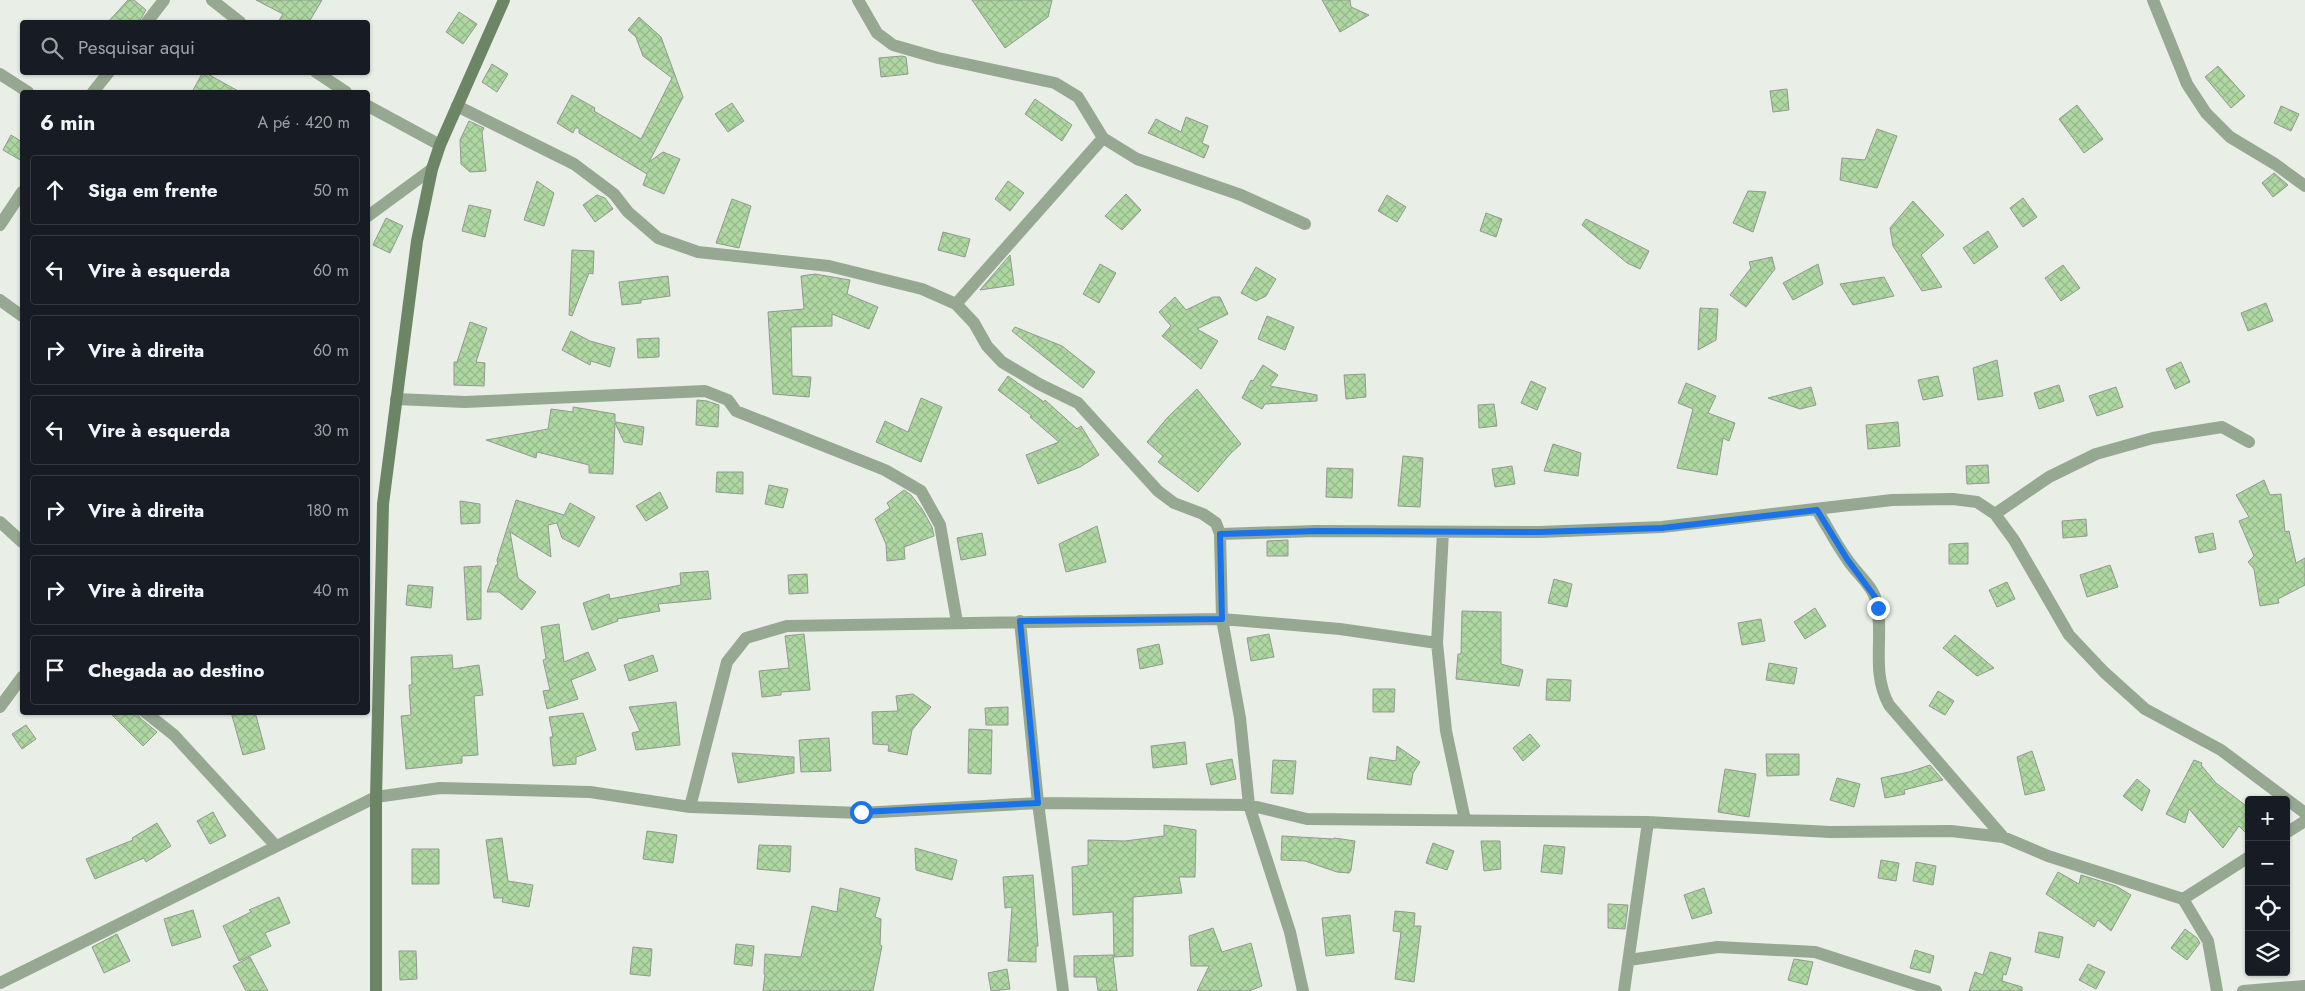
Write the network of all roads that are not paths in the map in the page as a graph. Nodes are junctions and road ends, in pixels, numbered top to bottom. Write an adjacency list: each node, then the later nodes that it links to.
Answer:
1 (164, 0): 6 (street)
2 (212, 0): 7 (street)
3 (504, 0): 14 (street)
4 (858, 0): 16 (street)
5 (2153, 0): 19 (street)
6 (149, 20)
7 (237, 20)
8 (0, 74): 11 (street)
9 (107, 75): 12 (street)
10 (320, 75): 13 (street)
11 (25, 90)
12 (96, 90)
13 (343, 90)
14 (457, 106): 17 (street); 25 (street)
15 (370, 107): 17 (street)
16 (1103, 138): 22 (street); 25 (street)
17 (440, 145): 18 (street)
18 (432, 169): 21 (street); 27 (street)
19 (2305, 186)
20 (20, 195): 23 (street)
21 (370, 215)
22 (1305, 224)
23 (0, 225)
24 (0, 300): 26 (street)
25 (956, 304): 33 (street)
26 (20, 315)
27 (396, 399): 37 (street); 43 (street)
28 (2248, 442): 30 (street)
29 (1817, 510): 30 (street); 32 (street); 52 (street)
30 (1994, 514): 47 (street)
31 (0, 522): 34 (street)
32 (1443, 532): 33 (street); 38 (street)
33 (1220, 534): 35 (street)
34 (20, 540)
35 (1222, 619): 36 (street); 38 (street); 45 (street)
36 (1020, 621): 37 (street); 44 (street)
37 (957, 622): 46 (street)
38 (1437, 643): 48 (street)
39 (20, 679): 40 (street)
40 (5, 691): 41 (street)
41 (0, 707)
42 (149, 715): 53 (street)
43 (376, 797): 46 (street); 53 (street); 59 (street)
44 (1038, 803): 45 (street); 46 (street); 60 (street)
45 (1249, 805): 48 (street); 61 (street)
46 (690, 806)
47 (2305, 813)
48 (1465, 820): 50 (street)
49 (2305, 821): 51 (street)
50 (1648, 822): 52 (street); 56 (street)
51 (2290, 830)
52 (2003, 837): 55 (street)
53 (276, 846): 57 (street)
54 (2245, 860): 55 (street)
55 (2183, 899): 64 (street)
56 (1629, 960): 62 (street); 63 (street)
57 (0, 983)
58 (2305, 986): 65 (street)
59 (376, 991)
60 (1063, 991)
61 (1303, 991)
62 (1624, 991)
63 (1936, 991)
64 (2218, 991)
65 (2243, 991)

